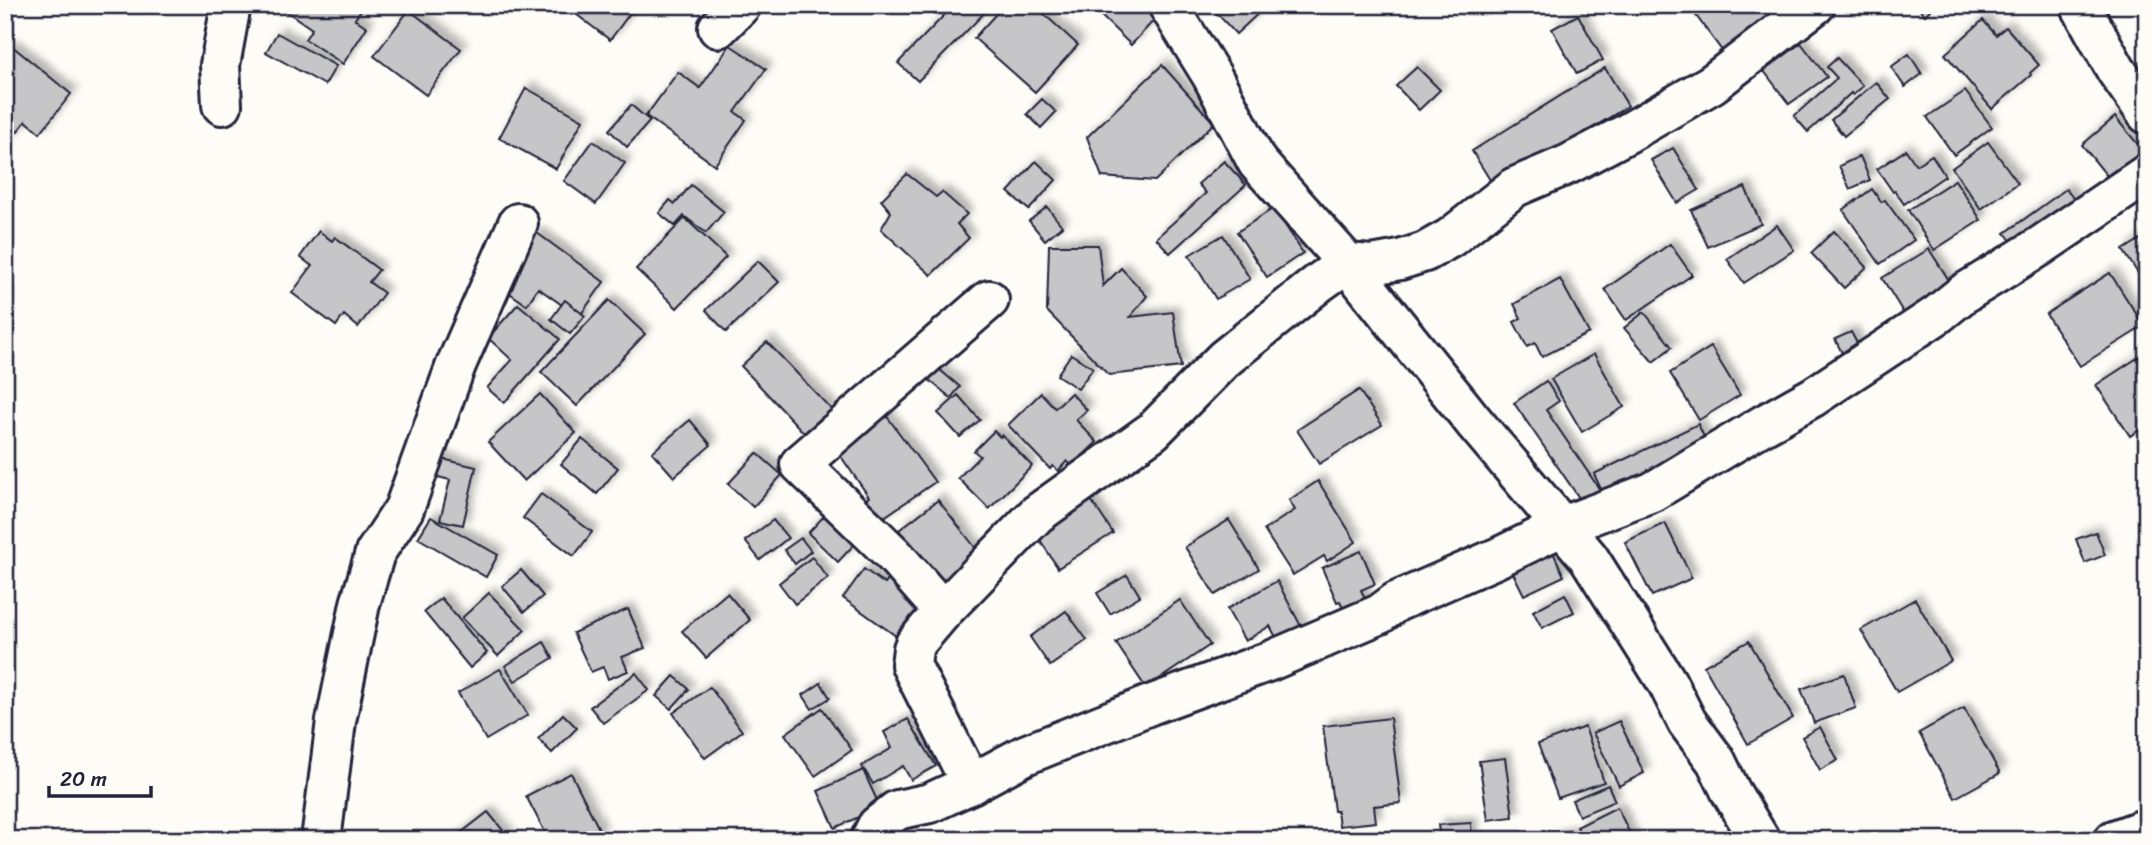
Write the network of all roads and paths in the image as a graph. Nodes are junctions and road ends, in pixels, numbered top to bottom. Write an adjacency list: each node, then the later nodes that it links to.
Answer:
1 (231, 5): 5 (street)
2 (1168, 5): 9 (street)
3 (1815, 5): 9 (street)
4 (2080, 5): 6 (street)
5 (222, 105)
6 (2147, 114)
7 (2143, 184): 11 (street)
8 (519, 223): 15 (street)
9 (1347, 263): 11 (street); 12 (street)
10 (989, 300): 12 (street)
11 (1563, 526): 13 (street); 17 (street)
12 (943, 611): 13 (street)
13 (971, 784): 16 (street)
14 (2147, 828): 18 (street)
15 (321, 840)
16 (870, 840)
17 (1760, 840)
18 (2114, 840)

